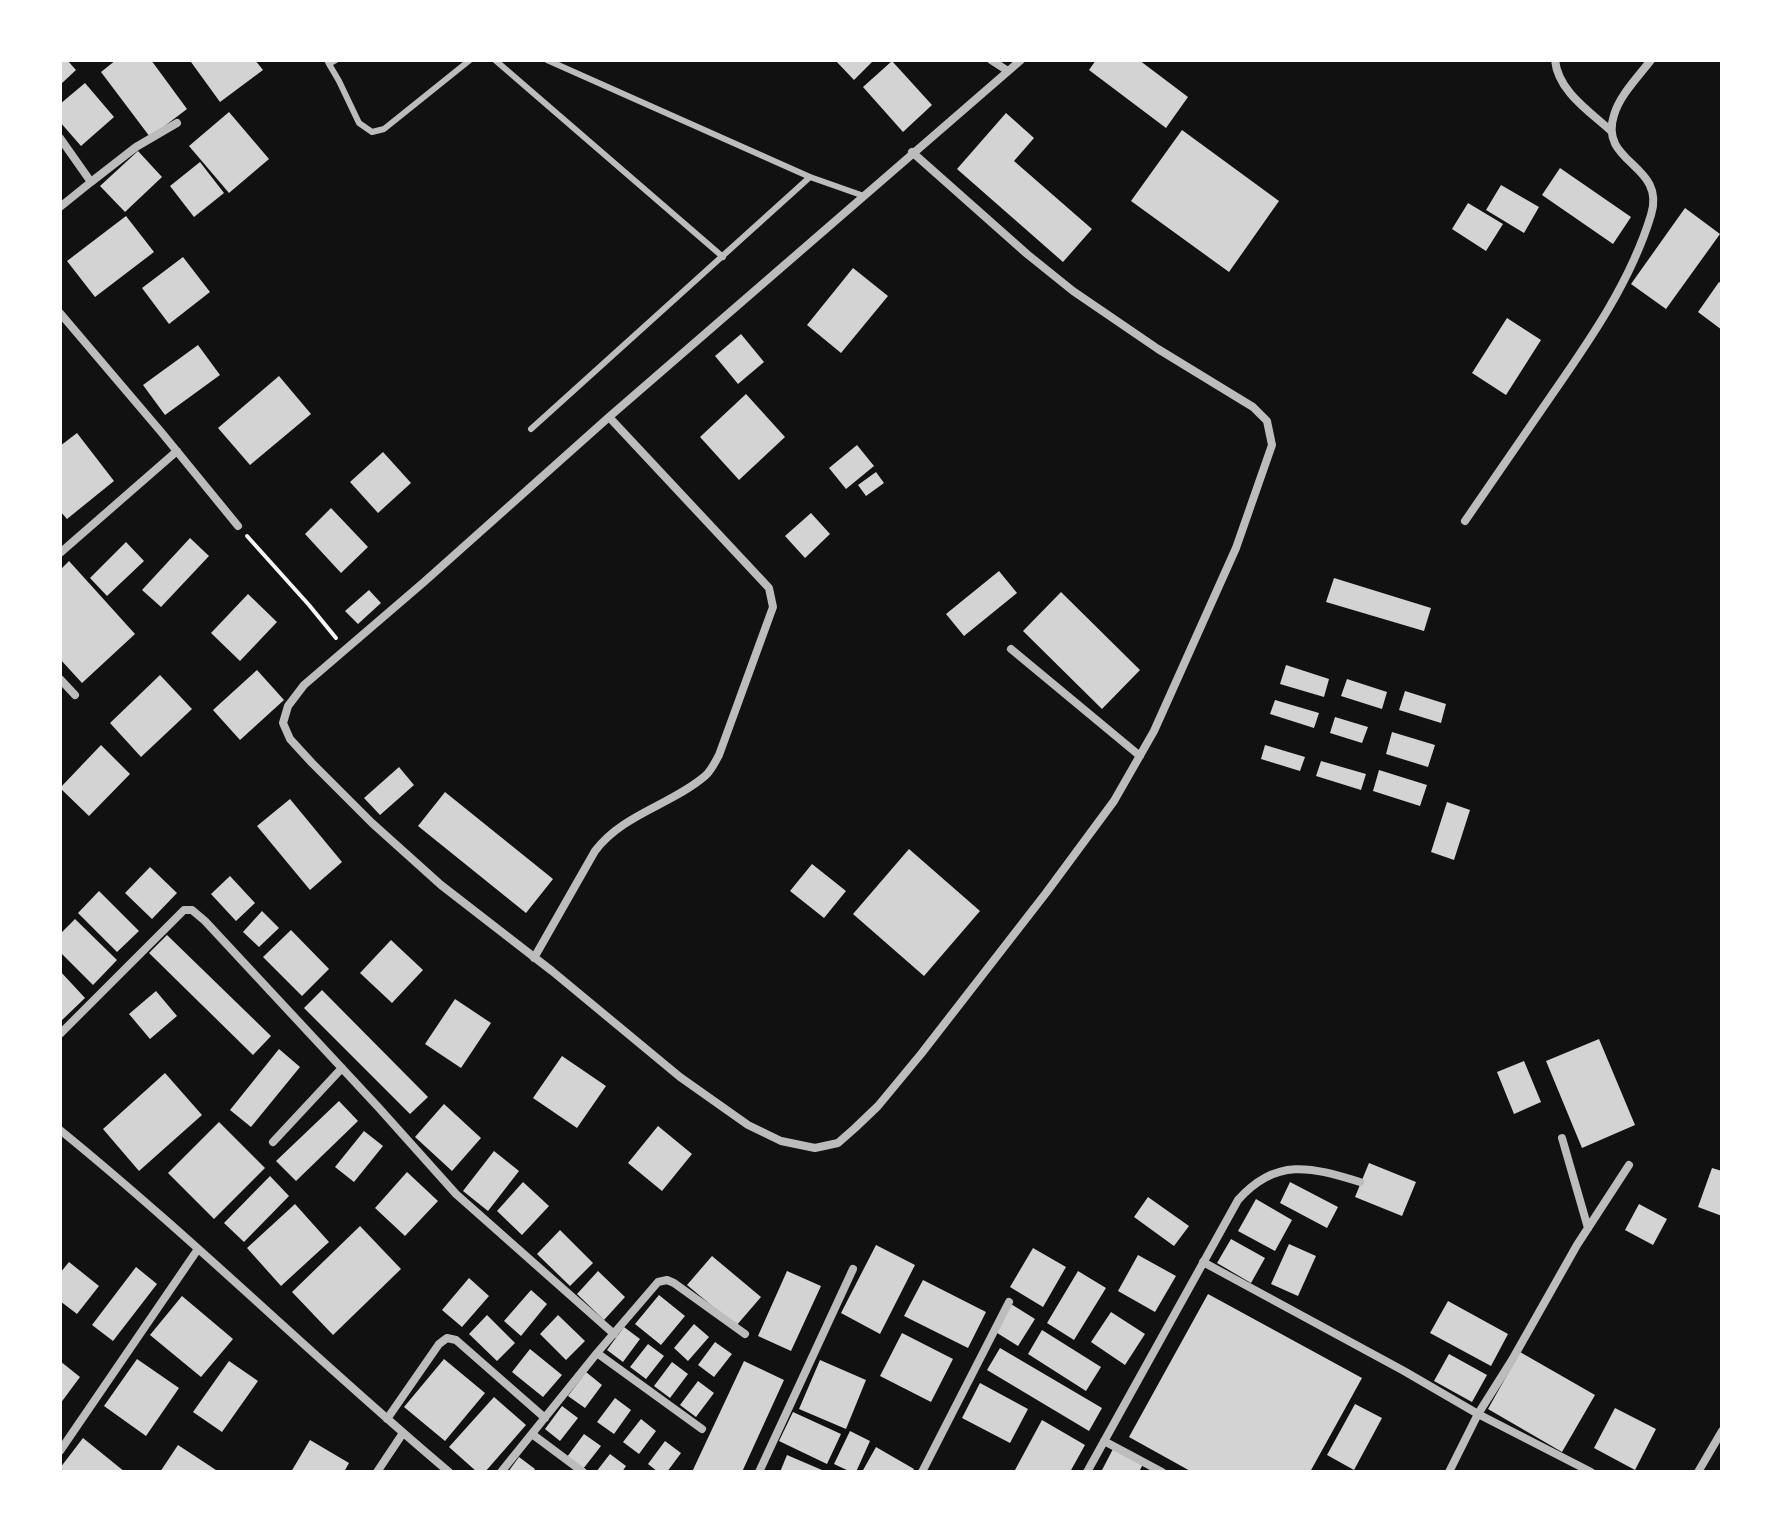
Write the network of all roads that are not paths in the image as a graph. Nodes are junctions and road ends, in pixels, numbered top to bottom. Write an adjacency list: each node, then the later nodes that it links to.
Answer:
1 (470, 60): 8 (lane)
2 (495, 60): 18 (lane)
3 (547, 60): 14 (lane)
4 (991, 60): 9 (street)
5 (1021, 60): 9 (street)
6 (1555, 60): 11 (street)
7 (1651, 60): 11 (street)
8 (331, 61)
9 (1008, 71): 13 (street)
10 (177, 123): 15 (street)
11 (1610, 130): 23 (street)
12 (60, 138): 15 (street)
13 (912, 152): 16 (street); 29 (street)
14 (810, 177): 16 (lane); 18 (lane)
15 (91, 182): 17 (street)
16 (864, 196): 20 (street)
17 (60, 207)
18 (723, 257): 21 (lane)
19 (60, 313): 22 (street)
20 (609, 417): 30 (street); 30 (street)
21 (531, 429)
22 (177, 451): 24 (street); 25 (street)
23 (1465, 521)
24 (238, 526)
25 (60, 553)
26 (1011, 649): 29 (street)
27 (60, 679): 28 (street)
28 (75, 695)
29 (1140, 756): 30 (street)
30 (534, 958)
31 (60, 1034): 32 (street)
32 (342, 1068): 35 (street); 43 (street)
33 (60, 1130): 39 (street)
34 (1562, 1138): 38 (street)
35 (273, 1142)
36 (1629, 1165): 38 (street)
37 (1360, 1182): 40 (street)
38 (1588, 1228): 46 (street)
39 (198, 1249): 48 (street); 54 (street)
40 (1203, 1262): 46 (street); 53 (street)
41 (853, 1269): 59 (street)
42 (1009, 1302): 60 (street)
43 (614, 1334): 44 (street); 45 (street)
44 (745, 1334)
45 (597, 1353): 47 (street); 49 (street)
46 (1478, 1414): 63 (street); 64 (street)
47 (545, 1418): 48 (street); 52 (street)
48 (387, 1419): 51 (street)
49 (702, 1429)
50 (1722, 1431): 65 (street)
51 (403, 1433): 55 (street); 56 (street)
52 (532, 1434): 57 (street); 58 (street)
53 (1104, 1441): 61 (street); 62 (street)
54 (60, 1451)
55 (377, 1472)
56 (449, 1472)
57 (501, 1472)
58 (583, 1472)
59 (759, 1472)
60 (922, 1472)
61 (1087, 1472)
62 (1162, 1472)
63 (1449, 1472)
64 (1591, 1472)
65 (1698, 1472)

